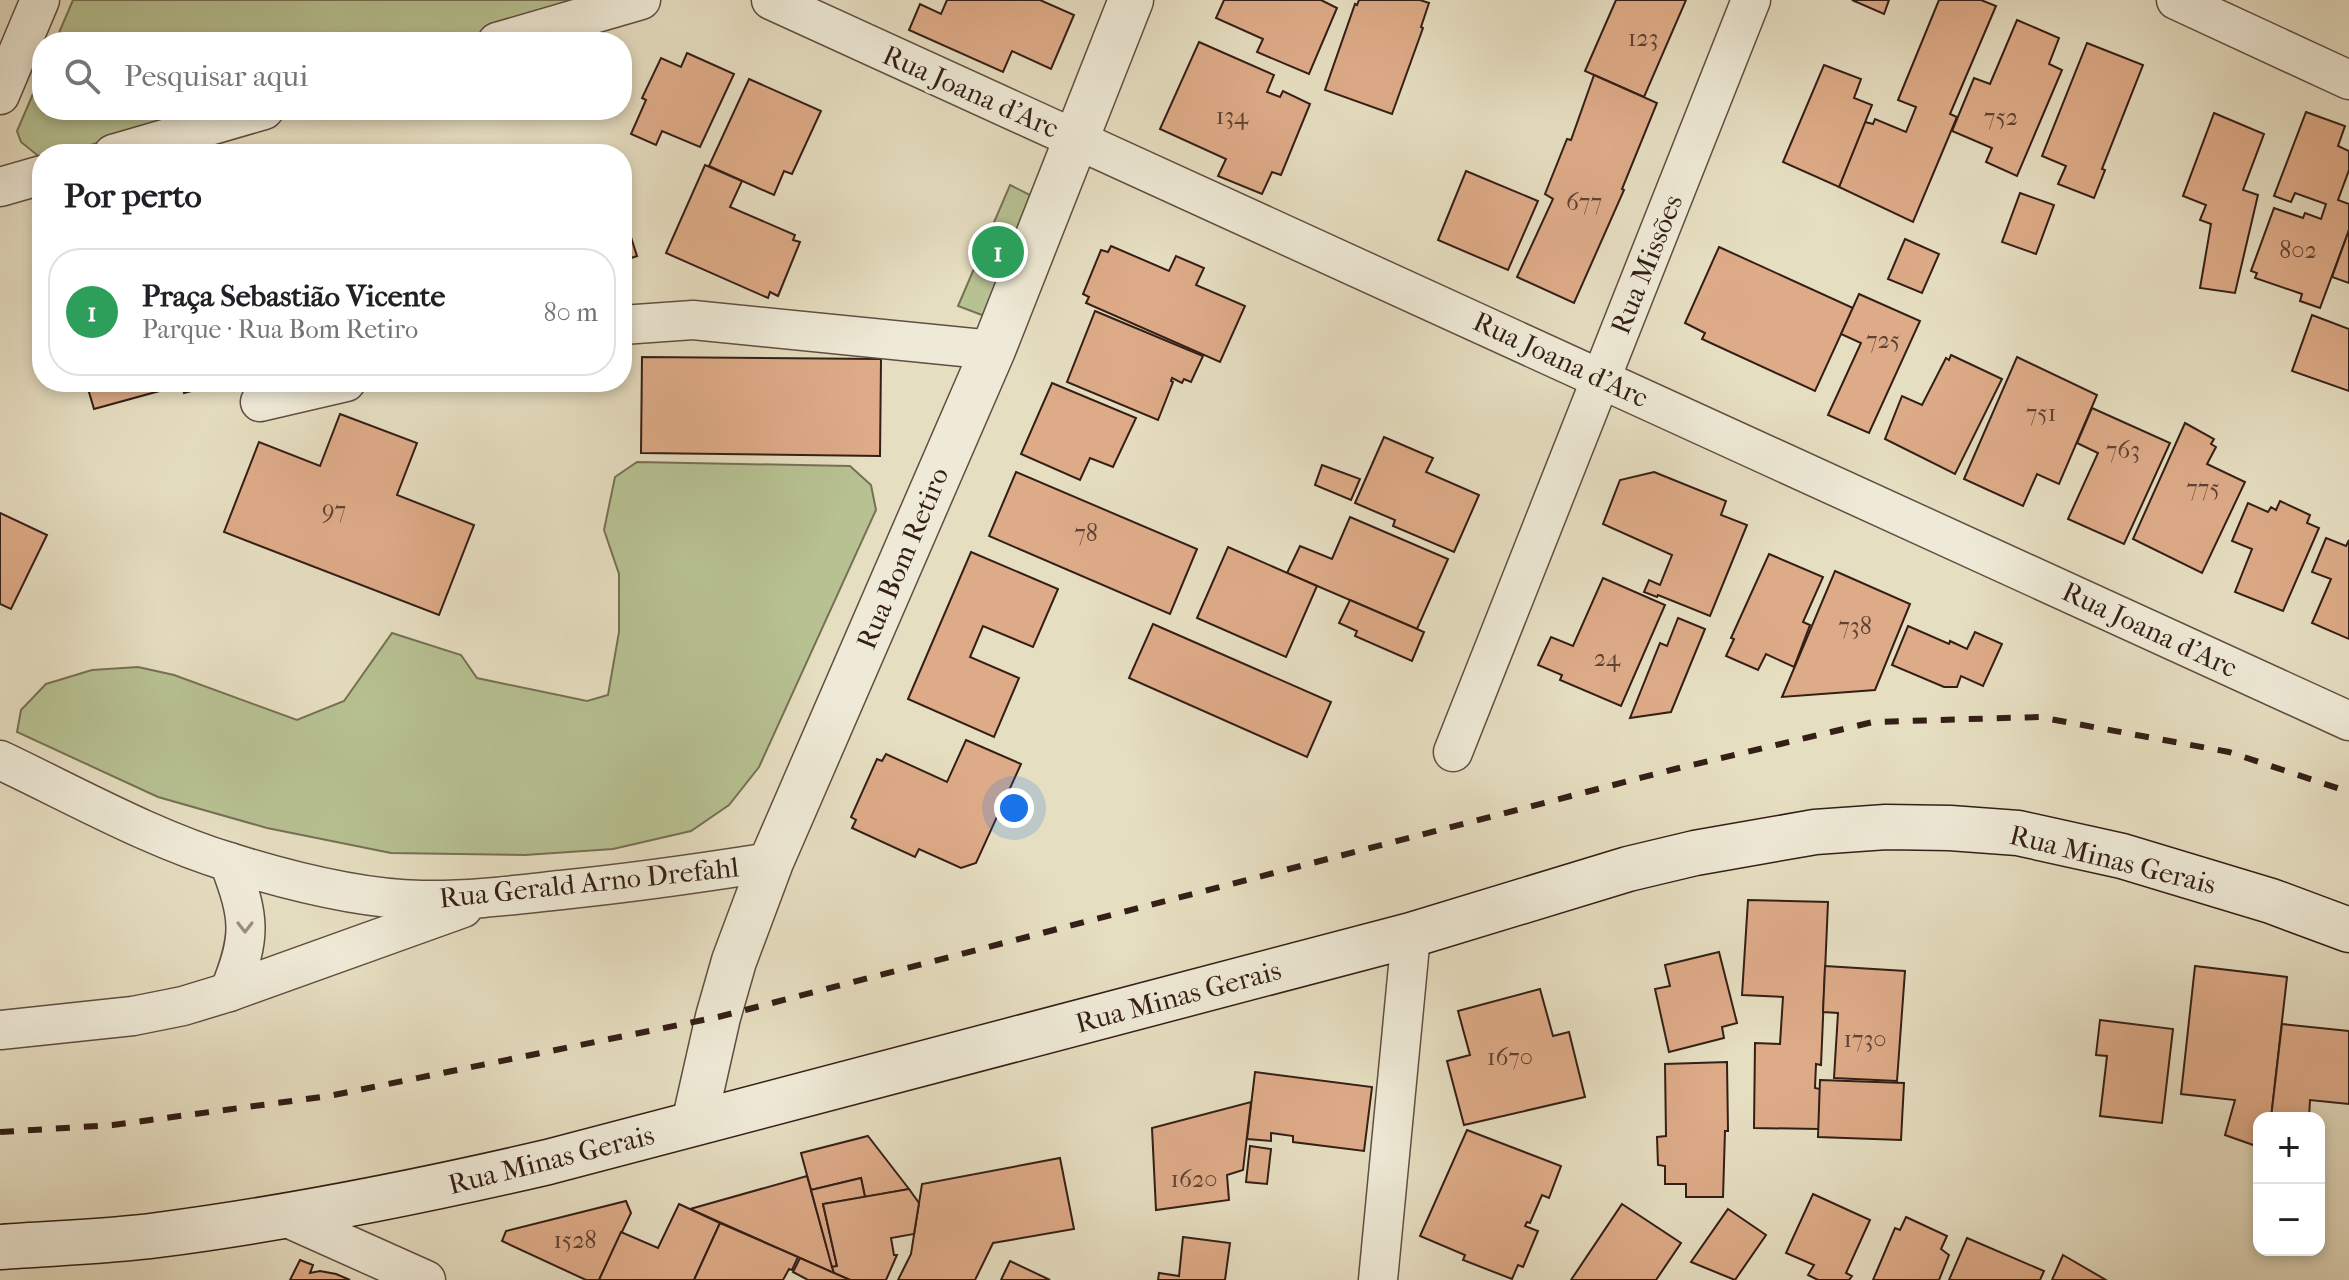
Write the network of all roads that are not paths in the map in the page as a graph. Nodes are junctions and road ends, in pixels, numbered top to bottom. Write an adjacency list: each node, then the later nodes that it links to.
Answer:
1 (40, 0): 9 (street)
2 (641, 0): 7 (street)
3 (771, 0): 11 (street, Rua Joana d'Arc)
4 (1131, 0): 11 (main road, Rua Bom Retiro)
5 (1751, 0): 17 (street, Rua Missões)
6 (2176, 0): 8 (street)
7 (531, 32)
8 (2349, 80)
9 (0, 95)
10 (230, 120): 12 (street)
11 (1078, 139): 16 (main road, Rua Bom Retiro); 17 (street, Rua Joana d'Arc)
12 (147, 144)
13 (32, 178): 14 (street)
14 (0, 187)
15 (632, 324): 16 (street)
16 (993, 350): 24 (main road, Rua Bom Retiro)
17 (1601, 378): 20 (street, Rua Joana d'Arc); 21 (street, Rua Missões)
18 (303, 392): 19 (street)
19 (260, 402)
20 (2349, 721)
21 (1453, 752)
22 (0, 760): 23 (street, Rua Gerald Arno Drefahl)
23 (229, 862): 25 (street, Rua Gerald Arno Drefahl); 28 (street, one-way to 28)
24 (771, 862): 25 (street, Rua Gerald Arno Drefahl); 30 (main road, Rua Bom Retiro)
25 (494, 897): 28 (street)
26 (2349, 930): 27 (main road, Rua Minas Gerais)
27 (1411, 935): 30 (main road, Rua Minas Gerais); 34 (street)
28 (229, 992): 29 (street)
29 (0, 1030)
30 (694, 1123): 31 (main road, Rua Minas Gerais)
31 (283, 1216): 32 (main road, Rua Minas Gerais); 33 (street)
32 (0, 1247)
33 (426, 1280)
34 (1378, 1280)

